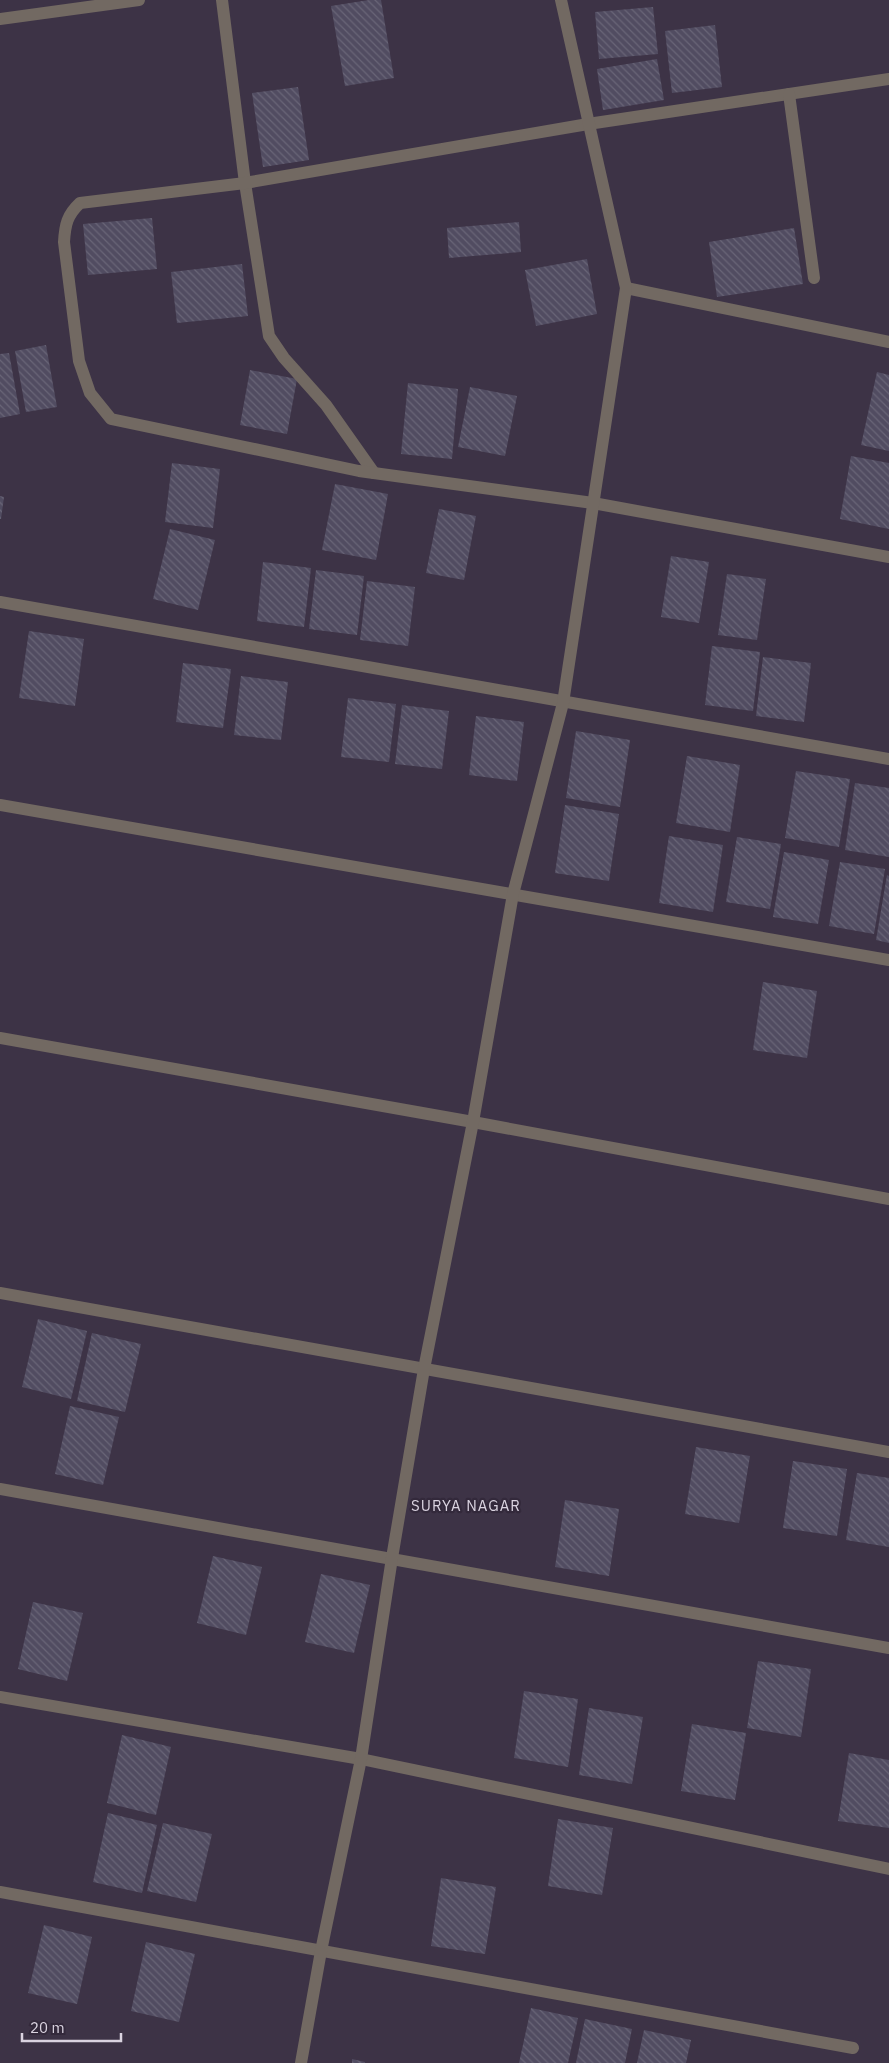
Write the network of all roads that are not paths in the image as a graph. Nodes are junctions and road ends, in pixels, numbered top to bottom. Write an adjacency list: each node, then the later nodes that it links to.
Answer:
1 (139, 0): 4 (street)
2 (222, 0): 8 (street)
3 (561, 0): 7 (street)
4 (0, 19)
5 (889, 79): 6 (street)
6 (789, 94): 7 (street); 9 (street)
7 (589, 124): 8 (street); 10 (street)
8 (245, 183): 12 (street); 12 (street)
9 (814, 278)
10 (626, 288): 11 (street); 13 (street)
11 (889, 342)
12 (374, 473): 13 (street)
13 (593, 504): 14 (street); 16 (street)
14 (889, 557)
15 (0, 602): 16 (street)
16 (563, 703): 17 (street); 19 (street)
17 (889, 759)
18 (0, 805): 19 (street)
19 (513, 894): 20 (street); 22 (street)
20 (889, 960)
21 (0, 1038): 22 (street)
22 (473, 1122): 23 (street); 25 (street)
23 (889, 1199)
24 (0, 1293): 25 (street)
25 (424, 1369): 26 (street); 28 (street)
26 (889, 1452)
27 (0, 1489): 28 (street)
28 (392, 1558): 29 (street); 31 (street)
29 (889, 1648)
30 (0, 1697): 31 (street)
31 (361, 1759): 32 (street); 34 (street)
32 (889, 1869)
33 (0, 1892): 34 (street)
34 (321, 1951): 35 (street); 36 (street)
35 (853, 2048)
36 (301, 2063)

